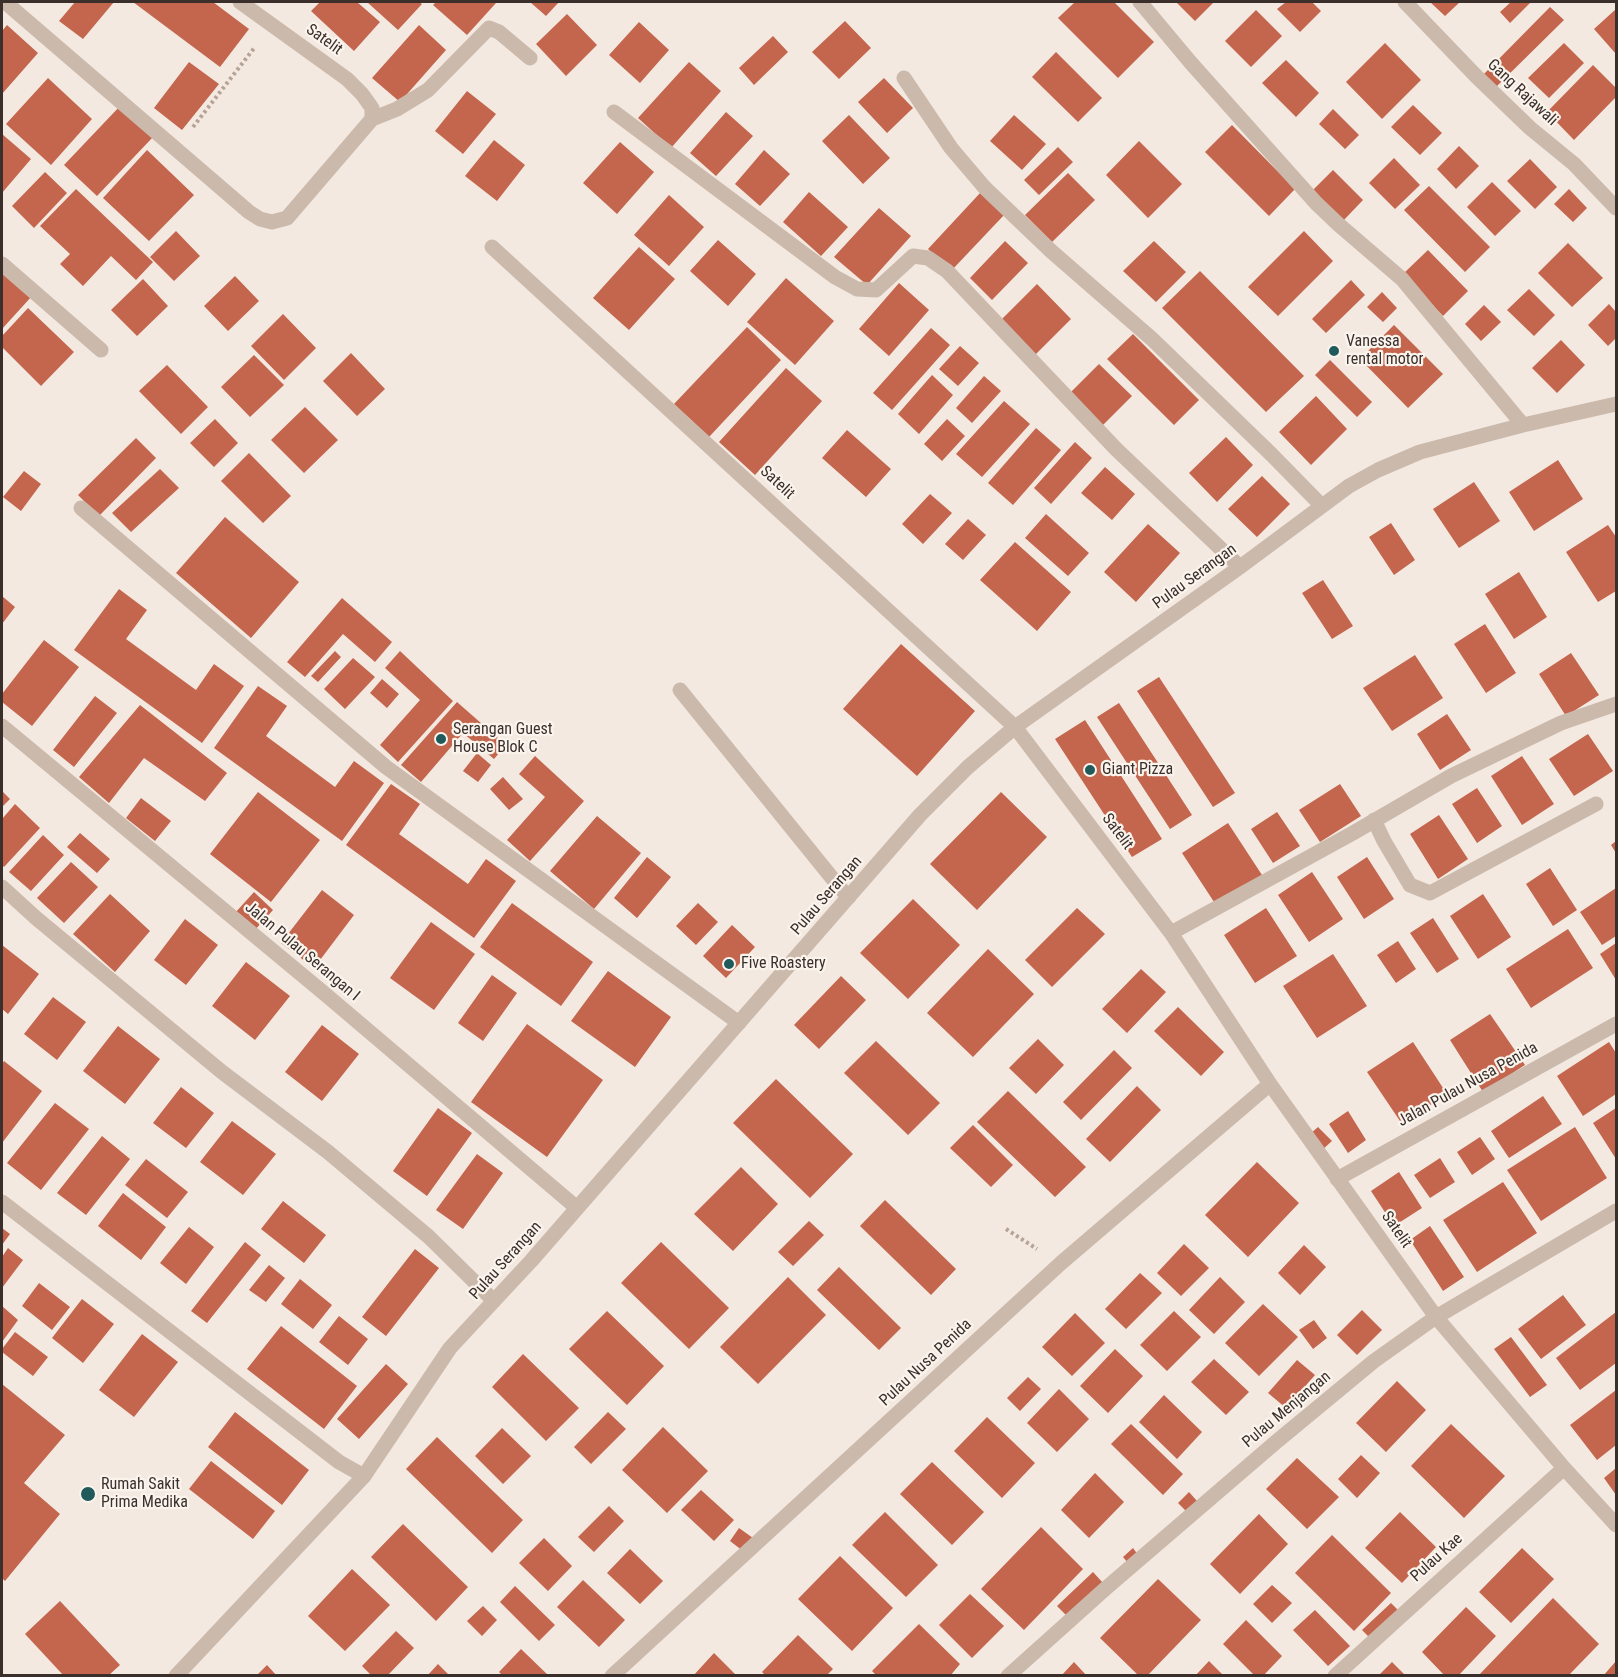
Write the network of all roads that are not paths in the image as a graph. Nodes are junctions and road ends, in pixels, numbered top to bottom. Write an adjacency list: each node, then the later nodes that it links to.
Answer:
1 (5, 2): 8 (street)
2 (240, 2): 8 (street, Satelit)
3 (1140, 2): 14 (street)
4 (1405, 2): 9 (street, Gang Rajawali)
5 (530, 57): 8 (street)
6 (904, 78): 15 (street)
7 (614, 112): 17 (street)
8 (372, 119)
9 (1617, 208)
10 (492, 247): 21 (street, Satelit)
11 (2, 264): 12 (street)
12 (101, 350)
13 (1617, 404): 14 (street, Pulau Serangan)
14 (1523, 425): 15 (street, Pulau Serangan)
15 (1322, 506): 17 (street, Pulau Serangan)
16 (81, 508): 27 (street)
17 (1240, 567): 21 (street, Pulau Serangan)
18 (680, 690): 25 (street)
19 (1617, 704): 23 (street)
20 (2, 726): 32 (street, Jalan Pulau Serangan I)
21 (1016, 727): 25 (street, Pulau Serangan); 26 (street, Satelit)
22 (1596, 804): 23 (street)
23 (1374, 820): 26 (street)
24 (2, 887): 34 (street)
25 (849, 897): 27 (street, Pulau Serangan)
26 (1170, 933): 29 (street, Satelit)
27 (739, 1023): 32 (street, Pulau Serangan)
28 (1617, 1024): 30 (street, Jalan Pulau Nusa Penida)
29 (1270, 1084): 30 (street, Satelit); 40 (street, Pulau Nusa Penida)
30 (1337, 1179): 35 (street, Satelit)
31 (2, 1202): 37 (street)
32 (577, 1208): 34 (street, Pulau Serangan)
33 (1617, 1211): 35 (street, Pulau Menjangan)
34 (494, 1301): 37 (street, Pulau Serangan)
35 (1436, 1317): 36 (street, Satelit); 41 (street, Pulau Menjangan)
36 (1564, 1468): 38 (street, Satelit); 42 (street, Pulau Kae)
37 (363, 1476): 39 (street, Pulau Serangan)
38 (1616, 1525)
39 (176, 1676)
40 (612, 1676)
41 (1008, 1676)
42 (1335, 1676)

